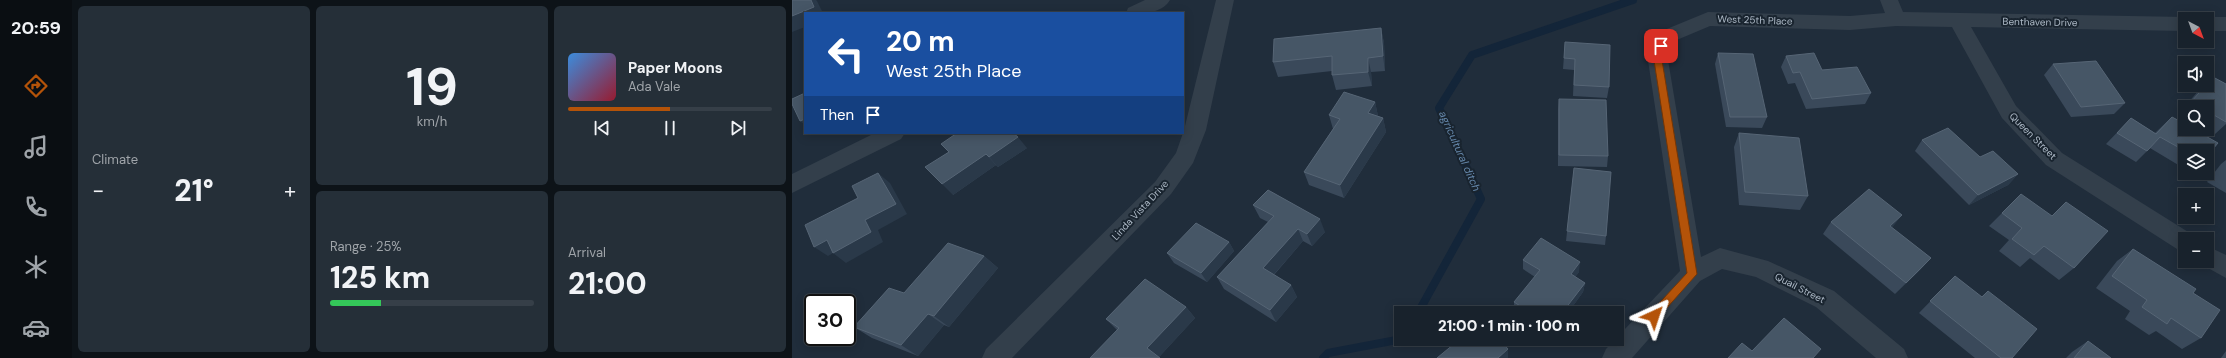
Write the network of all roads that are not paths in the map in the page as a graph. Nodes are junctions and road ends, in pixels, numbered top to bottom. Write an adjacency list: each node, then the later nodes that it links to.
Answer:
1 (1161, 0): 4 (street)
2 (1225, 0): 16 (street, Linda Vista Drive)
3 (1889, 0): 5 (street)
4 (1137, 12)
5 (1896, 19): 6 (street, Benthaven Drive); 15 (street, West 25th Place)
6 (1960, 22): 7 (street, Benthaven Drive); 12 (street, Queen Street)
7 (2178, 24)
8 (2214, 24): 9 (street)
9 (2226, 24)
10 (892, 134): 11 (street)
11 (792, 184)
12 (2178, 238)
13 (2214, 260): 14 (street)
14 (2226, 268)
15 (1692, 274): 17 (street); 18 (street, Quail Street)
16 (995, 358)
17 (1615, 358)
18 (1895, 358)

